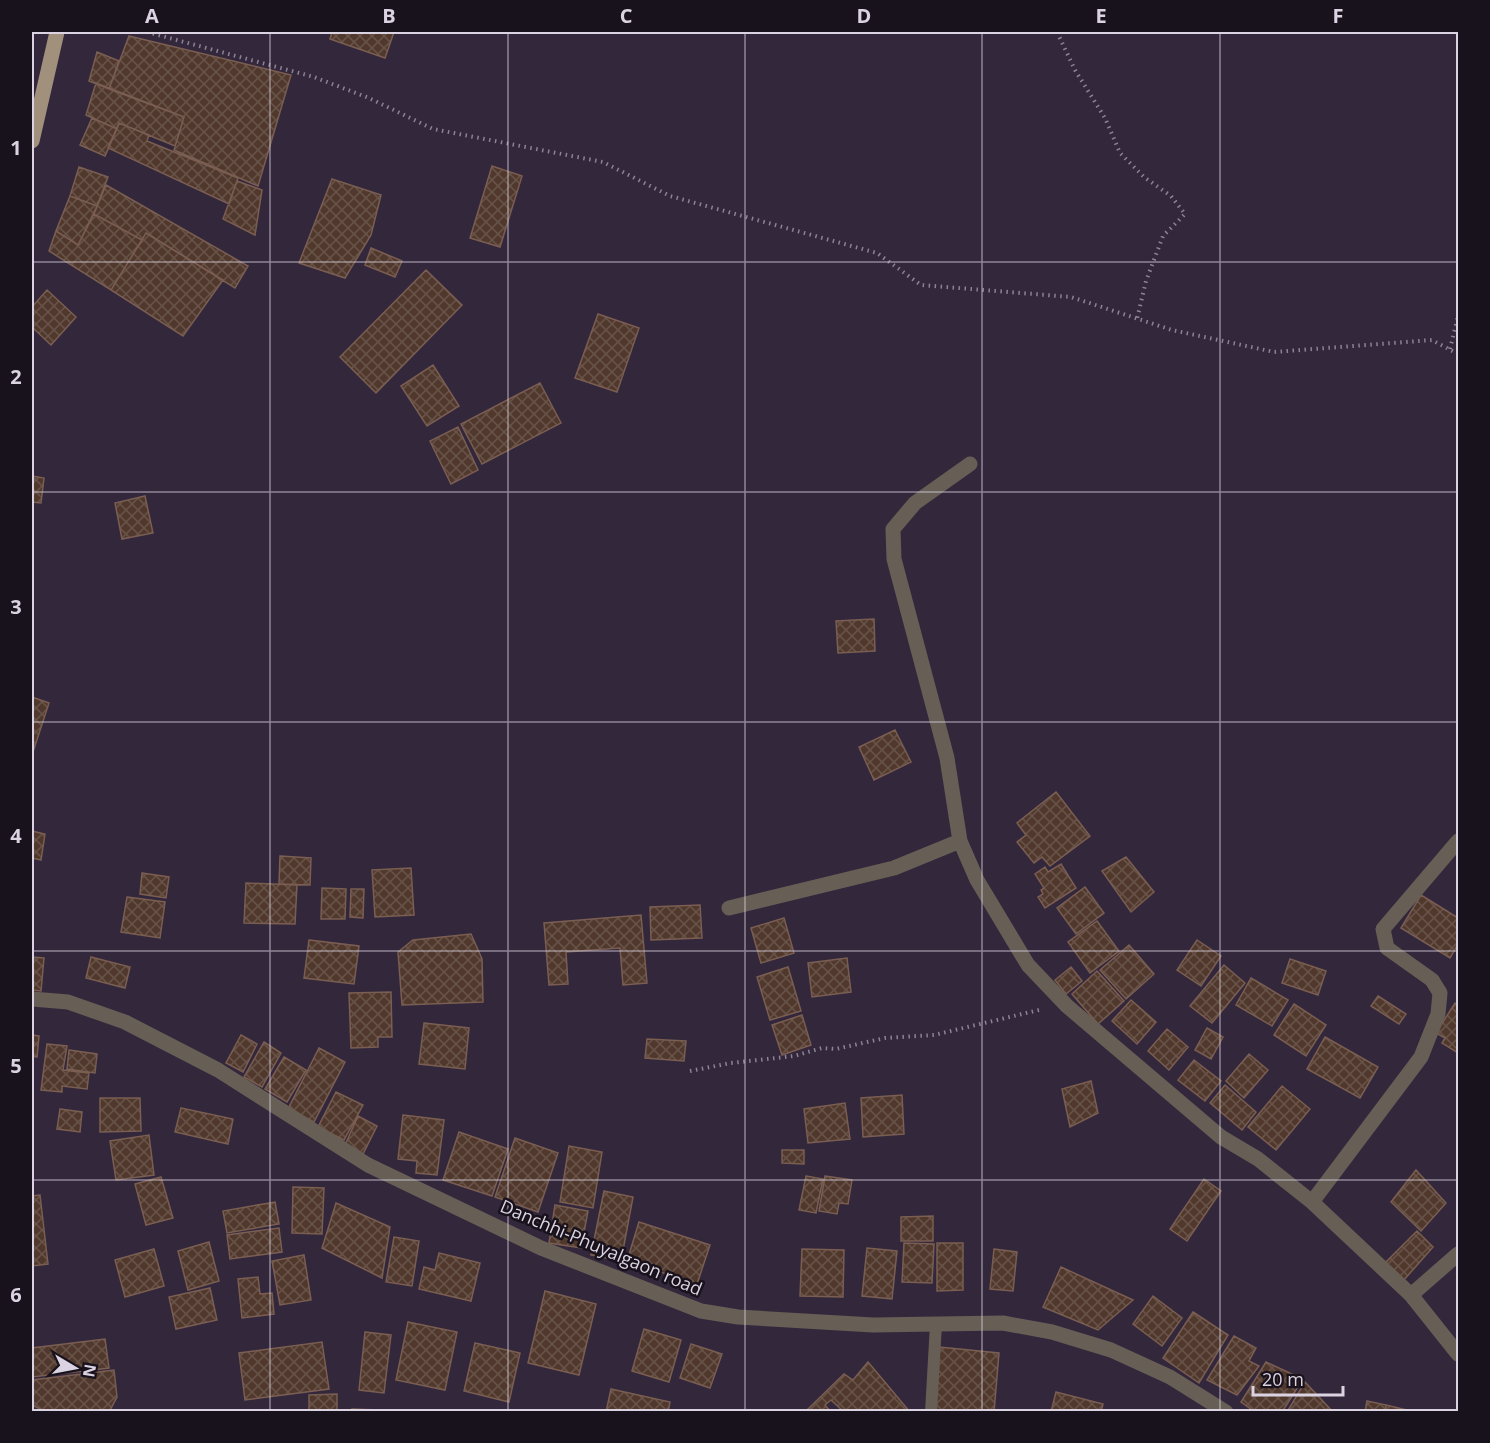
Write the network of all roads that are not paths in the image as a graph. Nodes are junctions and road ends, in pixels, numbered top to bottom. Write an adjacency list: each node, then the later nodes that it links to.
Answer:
1 (57, 32): 2 (main road)
2 (32, 141)
3 (970, 464): 5 (street)
4 (1458, 840): 8 (street)
5 (960, 841): 6 (street); 8 (street)
6 (729, 908)
7 (32, 999): 11 (street, Danchhi-Phuyalgaon road)
8 (1312, 1202): 10 (street)
9 (1458, 1254): 10 (street)
10 (1411, 1295): 12 (street)
11 (936, 1324): 13 (lane); 14 (street, Danchhi-Phuyalgaon road)
12 (1458, 1354)
13 (931, 1412)
14 (1226, 1412)

